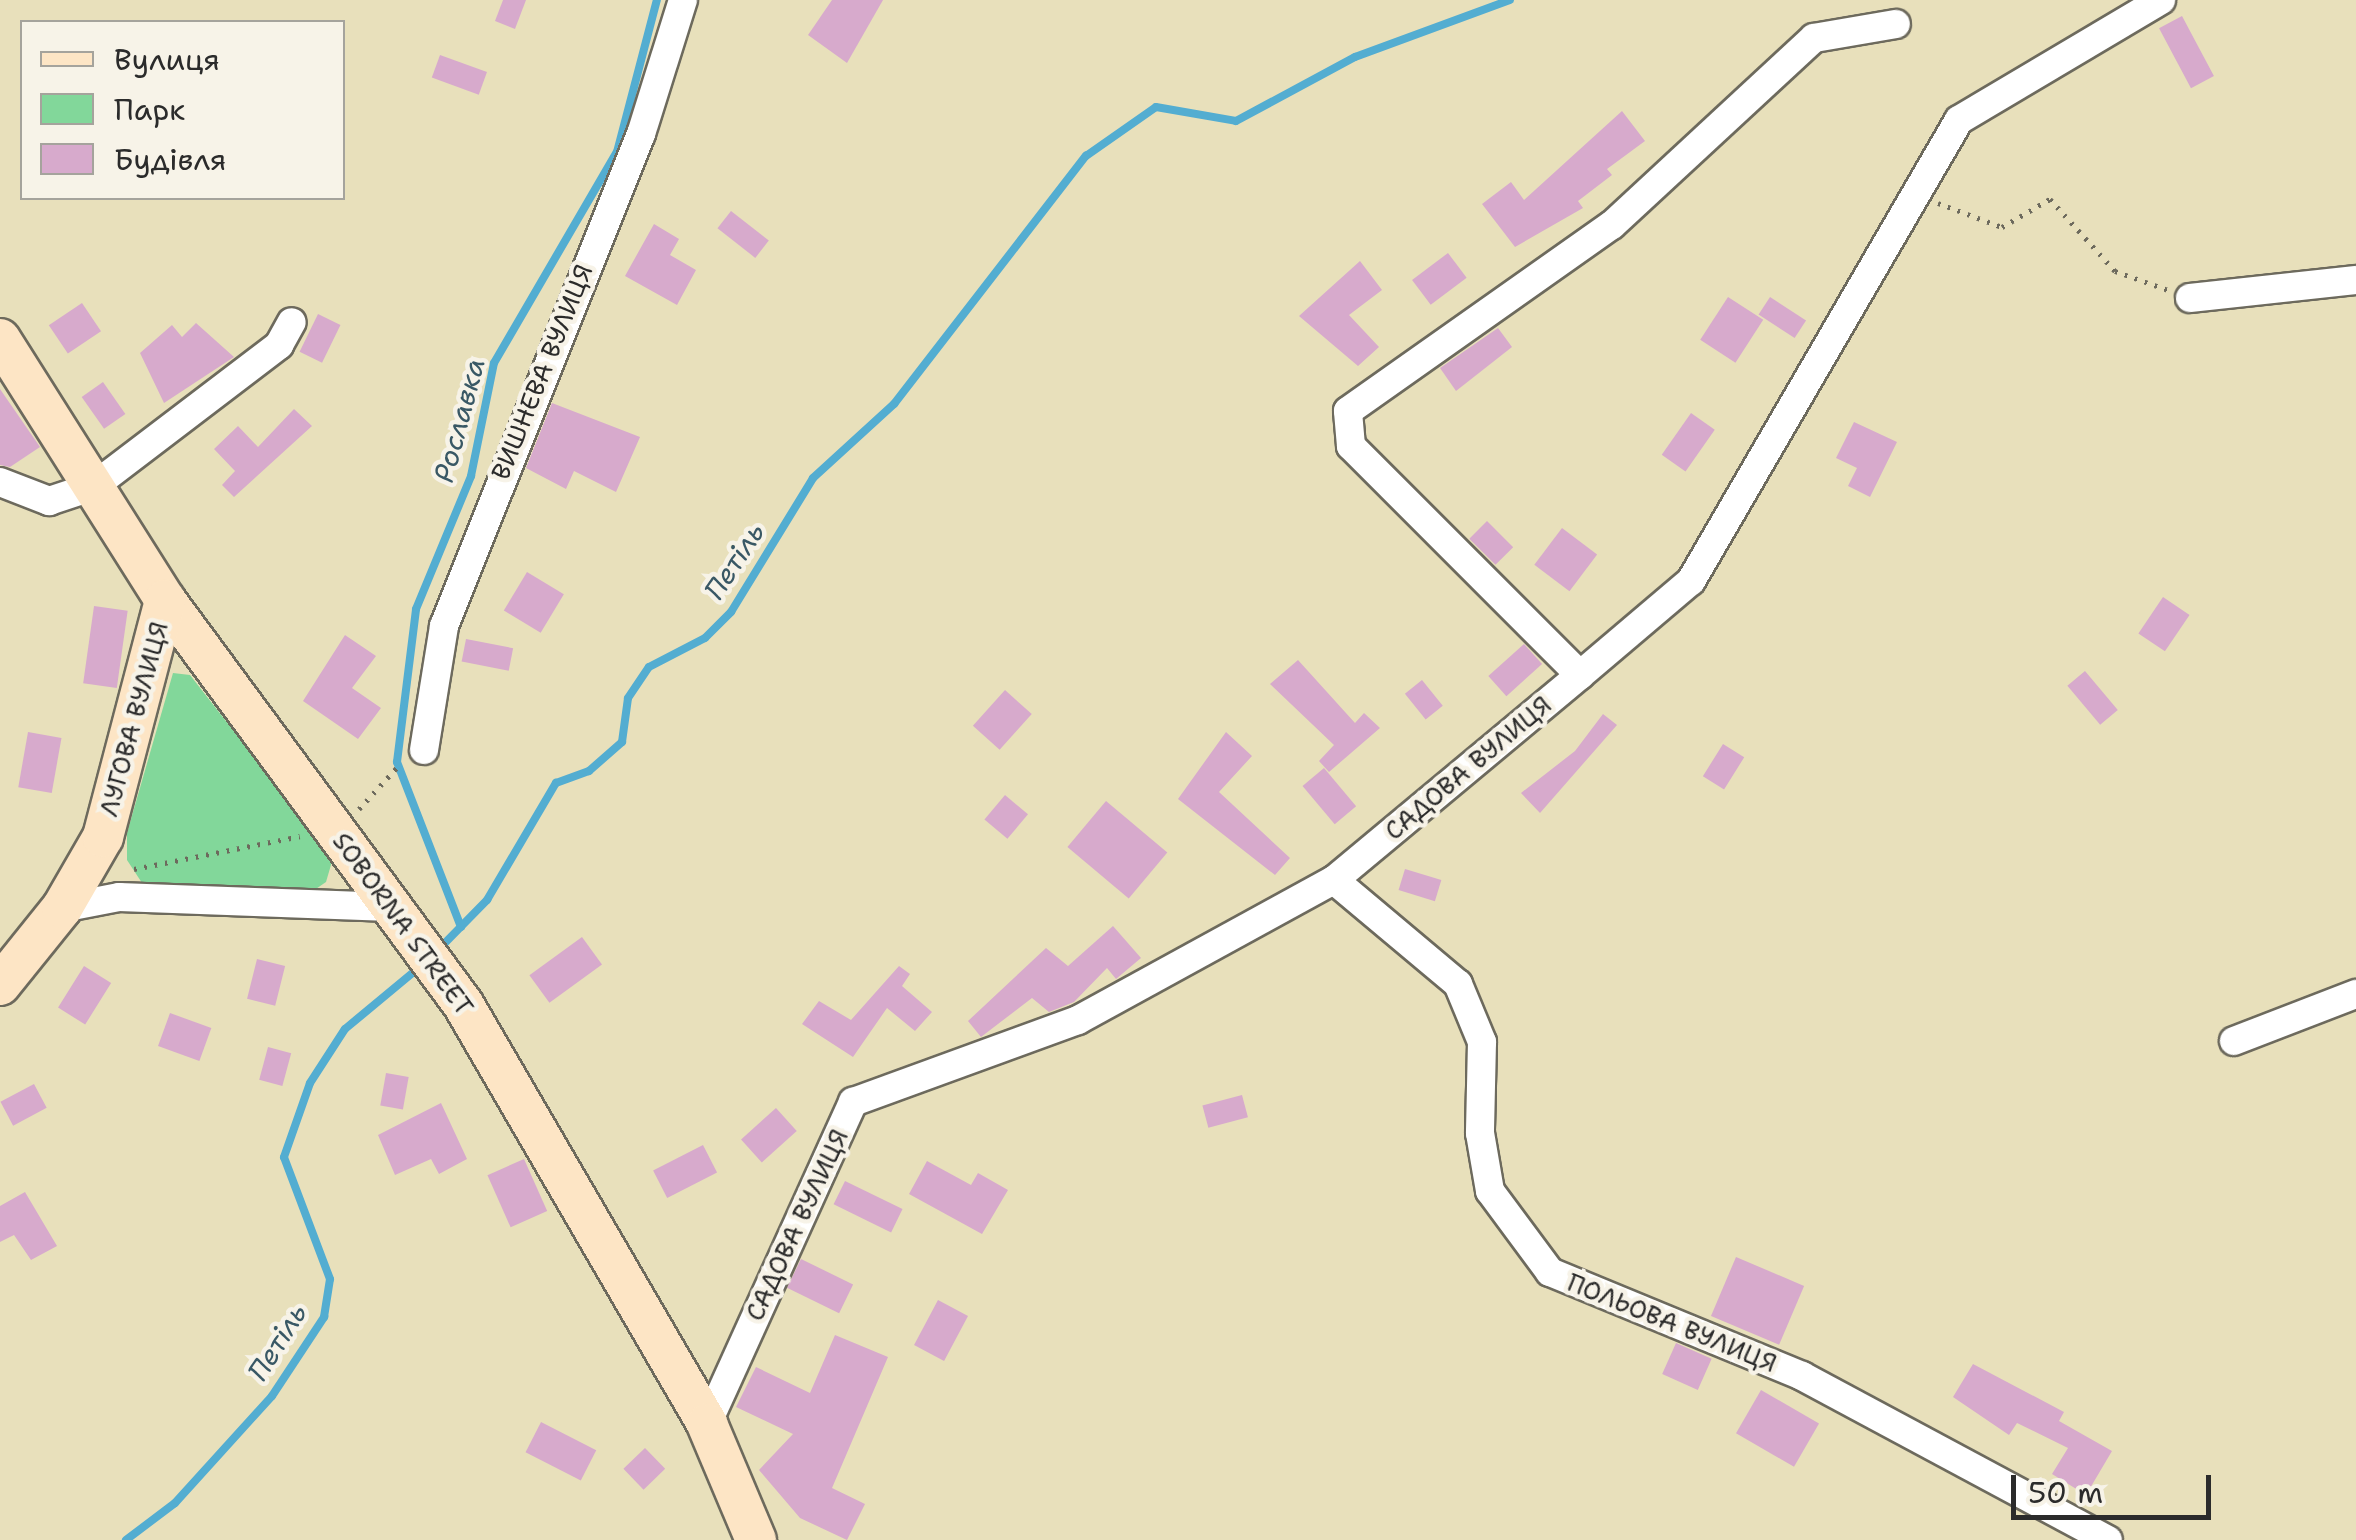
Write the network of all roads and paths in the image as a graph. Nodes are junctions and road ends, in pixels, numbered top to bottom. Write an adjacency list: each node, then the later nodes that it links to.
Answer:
1 (684, 0): 13 (street, ВИШНЕВА ВУЛИЦЯ)
2 (2161, 0): 4 (street, САДОВА ВУЛИЦЯ)
3 (1896, 24): 12 (street)
4 (1914, 194): 6 (path); 12 (street, САДОВА ВУЛИЦЯ)
5 (2356, 280): 6 (street)
6 (2190, 298)
7 (292, 322): 10 (street)
8 (0, 340): 10 (street, SOBORNA STREET)
9 (0, 482): 10 (street)
10 (94, 486): 11 (street, SOBORNA STREET)
11 (165, 600): 15 (street, ЛУГОВА ВУЛИЦЯ); 16 (street, SOBORNA STREET)
12 (1580, 675): 14 (street, САДОВА ВУЛИЦЯ)
13 (424, 750)
14 (1334, 880): 20 (street, САДОВА ВУЛИЦЯ); 22 (street, ПОЛЬОВА ВУЛИЦЯ)
15 (62, 908): 16 (street); 17 (street, ЛУГОВА ВУЛИЦЯ)
16 (397, 914): 20 (street, SOBORNA STREET)
17 (0, 985)
18 (2356, 994): 19 (street)
19 (2234, 1041)
20 (706, 1424): 21 (street, SOBORNA STREET)
21 (756, 1540)
22 (2108, 1540)

